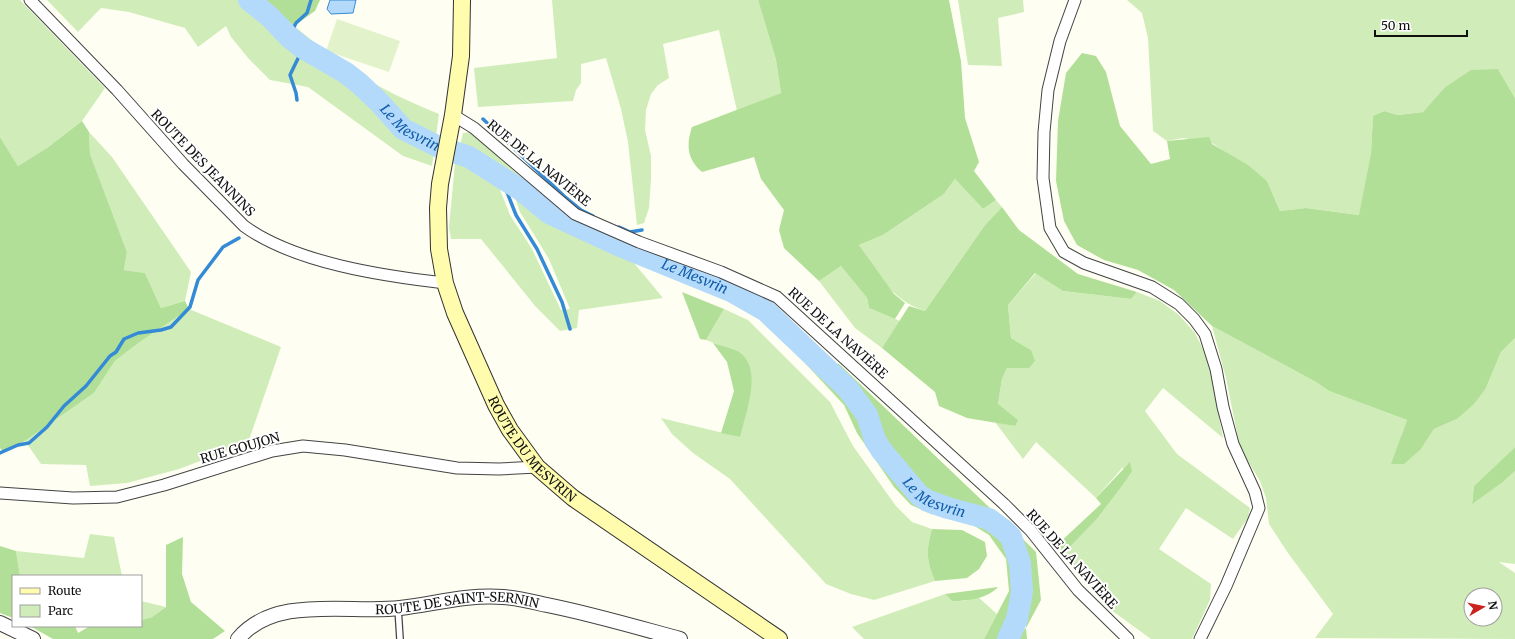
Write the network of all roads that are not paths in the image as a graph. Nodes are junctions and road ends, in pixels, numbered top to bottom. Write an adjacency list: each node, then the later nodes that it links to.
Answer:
1 (30, 0): 5 (street, ROUTE DES JEANNINS)
2 (462, 0): 4 (main road, ROUTE DU MESVRIN)
3 (1074, 0): 16 (street)
4 (453, 115): 5 (main road, ROUTE DU MESVRIN); 15 (street, RUE DE LA NAVIÈRE)
5 (445, 283): 6 (main road, ROUTE DU MESVRIN)
6 (537, 467): 7 (street, RUE GOUJON); 14 (main road, ROUTE DU MESVRIN)
7 (0, 493)
8 (398, 608): 11 (street, ROUTE DE SAINT-SERNIN); 12 (lane); 13 (street, ROUTE DE SAINT-SERNIN)
9 (0, 623): 10 (street)
10 (33, 639)
11 (238, 639)
12 (400, 639)
13 (680, 639)
14 (779, 639)
15 (1128, 639)
16 (1200, 639)

